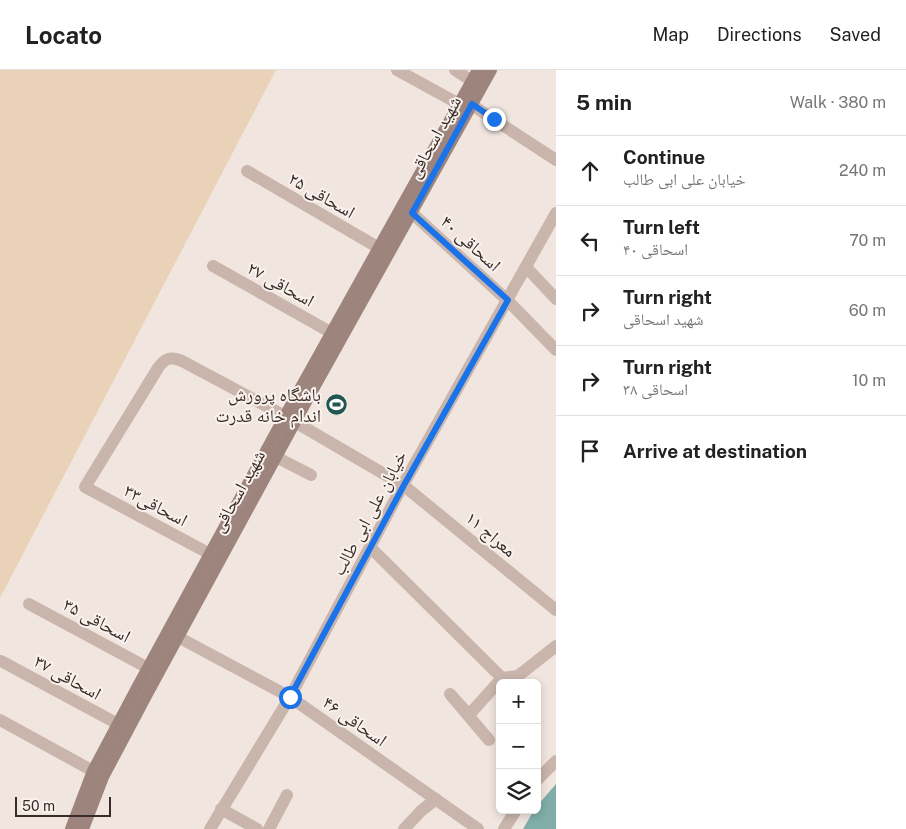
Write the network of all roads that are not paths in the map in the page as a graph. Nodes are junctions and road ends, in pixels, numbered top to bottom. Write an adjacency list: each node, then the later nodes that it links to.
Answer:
1 (397, 70): 5 (street)
2 (454, 70): 4 (street)
3 (491, 70): 5 (main road, شهید اسحاقی)
4 (475, 75): 5 (main road, شهید اسحاقی)
5 (465, 104): 6 (street); 8 (main road, شهید اسحاقی); 10 (main road, شهید اسحاقی)
6 (556, 160)
7 (247, 171): 10 (street, اسحاقی ۲۵)
8 (412, 213): 14 (street, اسحاقی ۴۰); 17 (main road, شهید اسحاقی)
9 (556, 213): 12 (street, خیابان علی ابی طالب)
10 (379, 248): 15 (main road, شهید اسحاقی)
11 (213, 266): 15 (street, اسحاقی ۲۷)
12 (526, 267): 13 (street); 14 (street, خیابان علی ابی طالب)
13 (556, 299)
14 (508, 300): 16 (street, اسحاقی ۴۰); 20 (street, خیابان علی ابی طالب)
15 (332, 333): 17 (main road, شهید اسحاقی)
16 (556, 350)
17 (290, 419): 18 (main road, شهید اسحاقی); 20 (street, معراج ۱۱); 21 (street, معراج ۱۱); 23 (main road, شهید اسحاقی)
18 (276, 457): 19 (street); 26 (main road, شهید اسحاقی)
19 (311, 475)
20 (404, 485): 22 (street, خیابان علی ابی طالب); 25 (street, معراج ۱۱)
21 (85, 487): 23 (street, اسحاقی۳۳)
22 (370, 547): 30 (street); 31 (street, خیابان علی ابی طالب)
23 (210, 554): 29 (main road, شهید اسحاقی)
24 (29, 604): 29 (street, اسحاقی ۳۵)
25 (556, 610)
26 (178, 637): 31 (street, اسحاقی ۴۶); 43 (main road, شهید اسحاقی)
27 (556, 646): 30 (street)
28 (1, 661): 33 (street, اسحاقی ۳۷)
29 (148, 668): 33 (main road, شهید اسحاقی)
30 (502, 678): 34 (street)
31 (290, 697): 39 (street, اسحاقی ۴۶); 40 (street, خیابان علی ابی طالب)
32 (0, 720): 36 (street)
33 (118, 724): 36 (main road, شهید اسحاقی)
34 (489, 740)
35 (556, 761): 37 (street)
36 (93, 771): 42 (main road, شهید اسحاقی)
37 (541, 776)
38 (287, 795): 46 (street)
39 (436, 799): 47 (street); 48 (street, اسحاقی ۴۶)
40 (221, 809): 44 (street, خیابان علی ابی طالب); 45 (street)
41 (513, 814): 49 (street)
42 (71, 829)
43 (83, 829)
44 (210, 829)
45 (257, 829)
46 (269, 829)
47 (404, 829)
48 (478, 829)
49 (504, 829)

